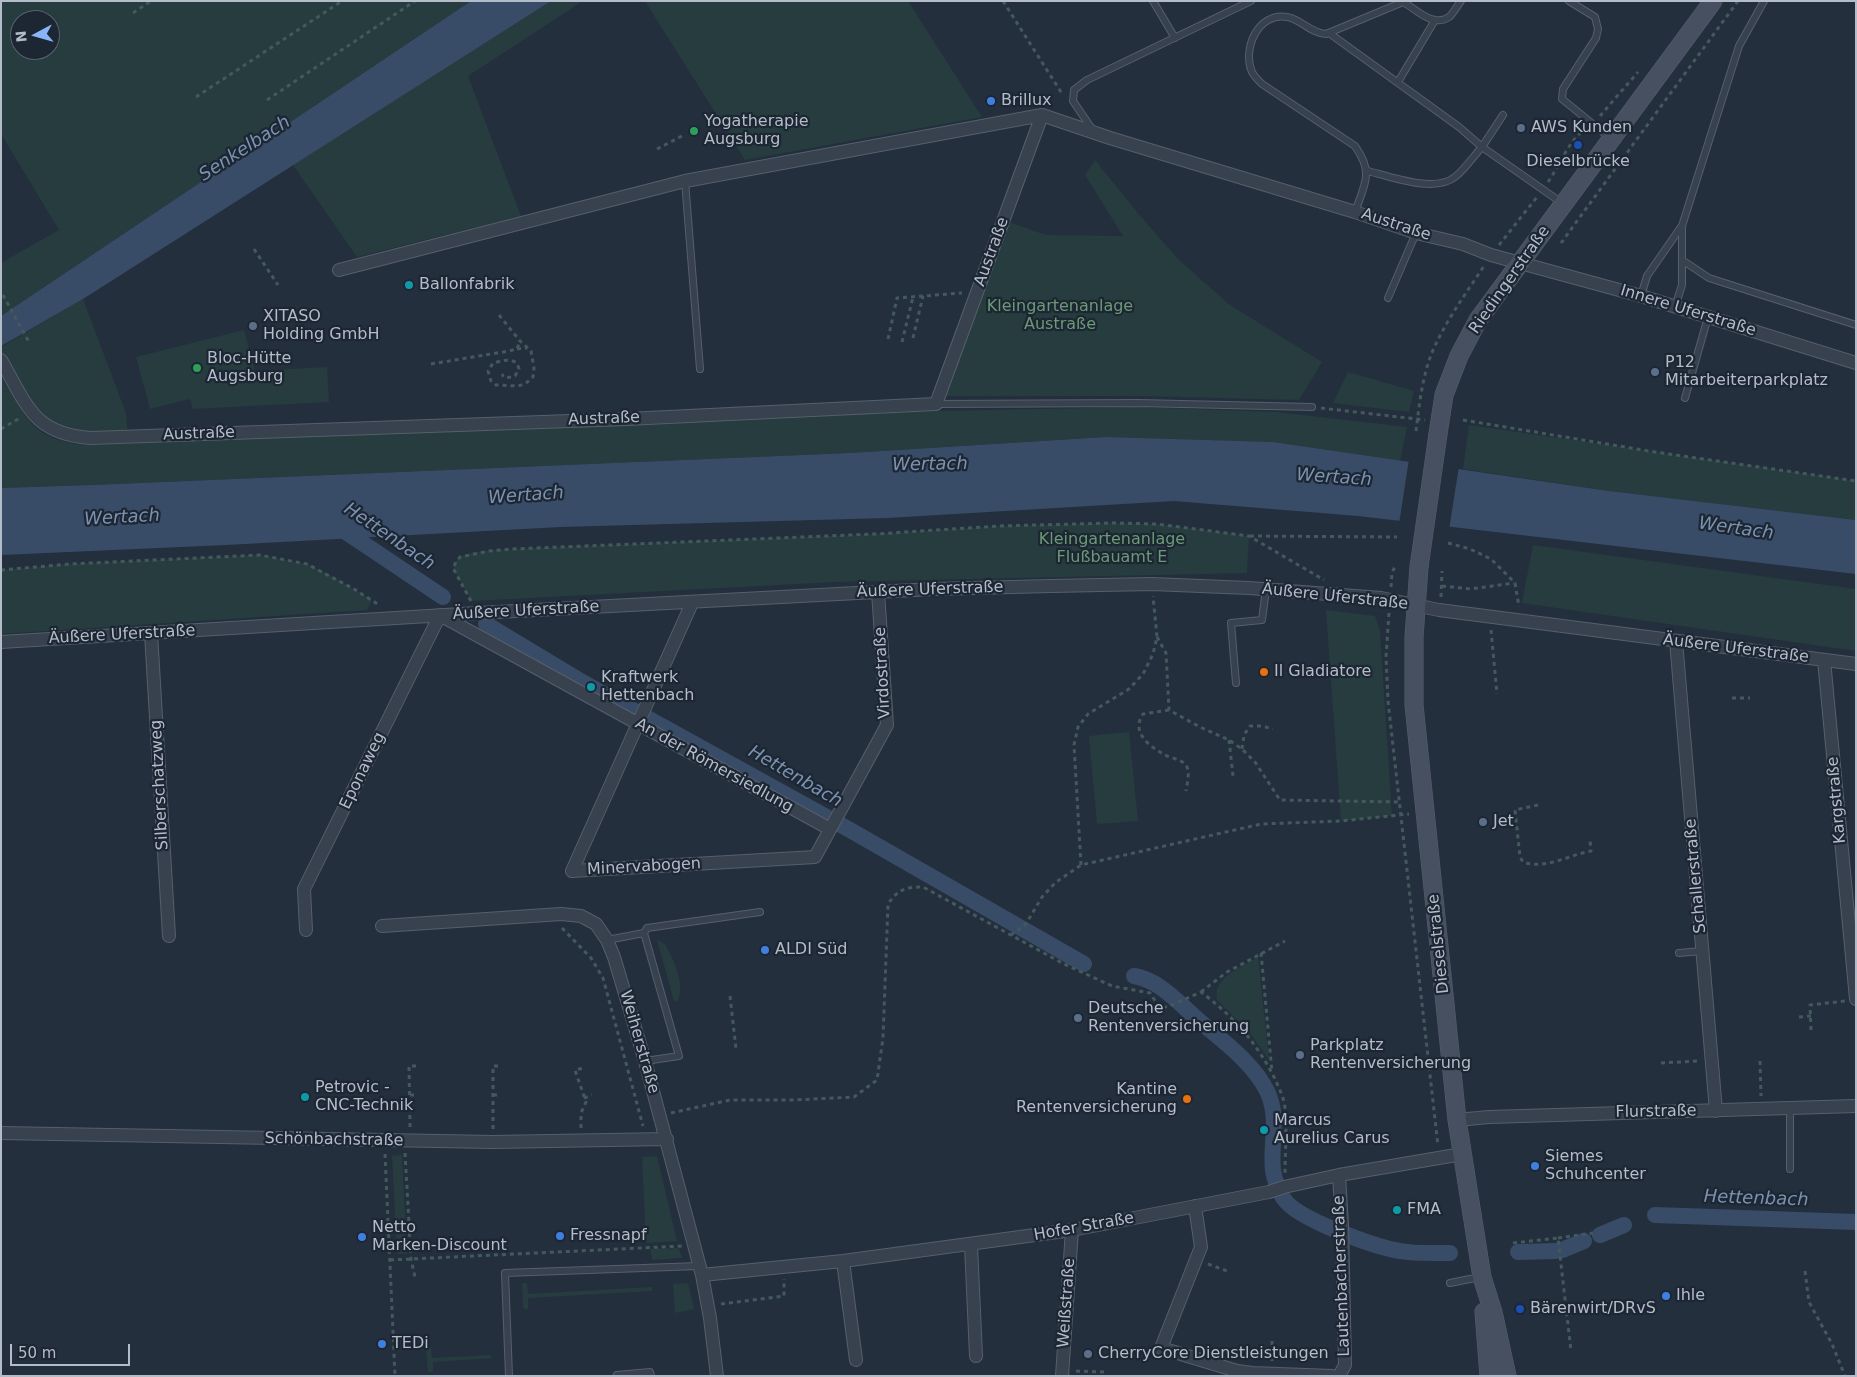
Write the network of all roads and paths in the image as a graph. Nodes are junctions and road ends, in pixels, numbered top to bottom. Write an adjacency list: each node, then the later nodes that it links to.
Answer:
1 (151, 1): 12 (path)
2 (342, 1): 18 (path)
3 (415, 1): 19 (path)
4 (1003, 1): 20 (path)
5 (1153, 1): 15 (lane)
6 (1251, 1): 15 (lane)
7 (1461, 1): 13 (lane)
8 (1569, 1): 23 (lane)
9 (1714, 1): 26 (main road, Riedingerstraße)
10 (1738, 1): 36 (path)
11 (1764, 1): 34 (lane)
12 (133, 13)
13 (1435, 20): 14 (lane); 17 (lane)
14 (1329, 33): 17 (lane); 29 (lane)
15 (1175, 38): 20 (lane)
16 (1641, 69): 23 (path)
17 (1398, 82): 27 (lane)
18 (196, 97)
19 (268, 100)
20 (1073, 100): 24 (lane)
21 (1042, 115): 24 (street, Austraße); 30 (street, Austraße); 43 (street, Austraße)
22 (1503, 115): 27 (lane)
23 (1593, 124): 26 (lane); 31 (path)
24 (1094, 132): 33 (street, Austraße)
25 (684, 135): 28 (path)
26 (1612, 140): 32 (main road, Riedingerstraße)
27 (1482, 147): 29 (lane); 31 (lane)
28 (657, 149)
29 (1368, 171): 33 (lane)
30 (686, 181): 41 (street, Austraße); 63 (lane)
31 (1542, 189): 32 (lane); 38 (path)
32 (1564, 205): 40 (main road, Riedingerstraße)
33 (1356, 212): 35 (street, Austraße)
34 (1682, 226): 39 (lane); 46 (lane)
35 (1416, 233): 38 (street, Austraße); 48 (lane)
36 (1561, 244)
37 (254, 249): 42 (path)
38 (1491, 255): 40 (street, Austraße); 69 (path)
39 (1682, 260): 49 (lane); 52 (lane)
40 (1520, 262): 46 (street, Innere Uferstraße); 71 (main road, Riedingerstraße)
41 (339, 270)
42 (278, 285)
43 (977, 292): 45 (path); 66 (street, Austraße)
44 (3, 295): 56 (path)
45 (923, 296): 47 (path); 53 (path)
46 (1641, 296): 49 (street, Innere Uferstraße)
47 (913, 297): 54 (path); 57 (path)
48 (1388, 298)
49 (1674, 307): 51 (street, Innere Uferstraße)
50 (499, 315): 55 (path)
51 (1708, 317): 61 (street, Innere Uferstraße); 65 (lane)
52 (1856, 325)
53 (913, 338)
54 (888, 339)
55 (520, 341): 58 (path); 59 (path)
56 (29, 342)
57 (902, 342)
58 (527, 348): 59 (path); 64 (path)
59 (516, 349): 62 (path)
60 (1, 360): 68 (street, Austraße)
61 (1856, 363)
62 (431, 364)
63 (700, 368)
64 (502, 374)
65 (1685, 398)
66 (936, 404): 67 (lane); 68 (street, Austraße)
67 (1312, 407): 69 (path)
68 (32, 412): 72 (path)
69 (1418, 419): 71 (path); 73 (path)
70 (1464, 420): 74 (path)
71 (1439, 428): 89 (main road, Riedingerstraße, bridge)
72 (1, 429)
73 (1416, 431)
74 (1856, 481)
75 (1249, 536): 76 (path); 86 (path); 91 (path)
76 (1397, 537)
77 (1448, 543): 81 (path)
78 (1396, 564): 87 (path)
79 (1, 570): 94 (path)
80 (1442, 571): 83 (path)
81 (1515, 583): 83 (path); 95 (path)
82 (1152, 584): 84 (street, Äußere Uferstraße); 85 (street, Äußere Uferstraße); 97 (path)
83 (1442, 586): 90 (path)
84 (1266, 589): 86 (street, Äußere Uferstraße); 103 (lane)
85 (878, 592): 88 (street, Äußere Uferstraße); 100 (lane); 118 (street, Virdostraße)
86 (1330, 594): 87 (street, Äußere Uferstraße)
87 (1390, 600): 89 (street, Äußere Uferstraße); 114 (path)
88 (692, 602): 91 (street, Äußere Uferstraße); 108 (street)
89 (1416, 605): 90 (street, Äußere Uferstraße); 116 (main road, Dieselstraße)
90 (1439, 610): 93 (street, Äußere Uferstraße)
91 (478, 613): 92 (street, Äußere Uferstraße)
92 (440, 616): 94 (street, Äußere Uferstraße); 108 (street, An der Römersiedlung); 124 (street, Eponaweg)
93 (1490, 616): 95 (street, Äußere Uferstraße); 104 (path)
94 (398, 618): 96 (street, Äußere Uferstraße)
95 (1521, 620): 98 (street, Äußere Uferstraße)
96 (151, 633): 99 (street, Äußere Uferstraße); 127 (street, Silberschatzweg)
97 (1157, 637): 107 (path); 120 (path)
98 (1676, 641): 101 (street, Äußere Uferstraße); 130 (street, Schallerstraße)
99 (1, 642)
100 (878, 646)
101 (1824, 660): 102 (street, Äußere Uferstraße); 135 (street, Kargstraße)
102 (1856, 664)
103 (1236, 682)
104 (1497, 694)
105 (1732, 698): 106 (path)
106 (1750, 698)
107 (1169, 710): 110 (path); 113 (path)
108 (636, 724): 118 (street, An der Römersiedlung); 118 (street, Minervabogen)
109 (1273, 729): 111 (path)
110 (1229, 740): 111 (path); 112 (path)
111 (1242, 749): 114 (path)
112 (1232, 776)
113 (1186, 791)
114 (1398, 802): 117 (path)
115 (1538, 805): 119 (path)
116 (1424, 813): 117 (path); 159 (main road, Dieselstraße)
117 (1400, 815): 120 (path); 168 (path)
118 (830, 829)
119 (1590, 840)
120 (1081, 865): 126 (path)
121 (760, 912): 125 (lane)
122 (558, 924): 163 (path)
123 (382, 926): 128 (street, Weiherstraße)
124 (306, 930)
125 (644, 933): 128 (lane); 141 (lane)
126 (1011, 935): 133 (path); 158 (path)
127 (169, 936)
128 (607, 940): 141 (street, Weiherstraße)
129 (1285, 941): 131 (path)
130 (1702, 951): 132 (lane); 140 (street, Schallerstraße)
131 (1260, 953): 133 (path); 147 (path)
132 (1679, 953)
133 (1200, 992): 147 (path)
134 (730, 996): 139 (path)
135 (1851, 1000): 136 (path)
136 (1811, 1016): 137 (path); 138 (path)
137 (1798, 1017)
138 (1811, 1030)
139 (736, 1048)
140 (1712, 1060): 143 (path); 157 (street, Schallerstraße)
141 (645, 1061): 158 (street, Weiherstraße)
142 (1760, 1061): 156 (path)
143 (1661, 1063)
144 (417, 1066): 148 (path)
145 (499, 1066): 150 (path)
146 (584, 1068): 153 (path)
147 (1272, 1074): 171 (path)
148 (410, 1095): 149 (path); 165 (path)
149 (417, 1095)
150 (493, 1095): 151 (path); 160 (path)
151 (500, 1095)
152 (592, 1095): 153 (path)
153 (584, 1098): 166 (path)
154 (1856, 1106): 155 (street, Flurstraße)
155 (1790, 1108): 156 (street, Flurstraße); 169 (lane)
156 (1761, 1110): 157 (street, Flurstraße)
157 (1716, 1111): 159 (street, Flurstraße)
158 (660, 1115): 162 (street, Weiherstraße)
159 (1457, 1120): 167 (main road, Dieselstraße)
160 (493, 1132)
161 (1, 1133): 164 (street, Schönbachstraße)
162 (667, 1139): 163 (street, Schönbachstraße); 177 (street, Weiherstraße)
163 (647, 1140): 166 (street, Schönbachstraße)
164 (385, 1141): 165 (street, Schönbachstraße); 181 (path)
165 (407, 1141): 166 (street, Schönbachstraße); 179 (path)
166 (582, 1142)
167 (1462, 1154): 168 (street, Hofer Straße); 188 (main road, Dieselstraße)
168 (1440, 1158): 170 (street, Hofer Straße)
169 (1790, 1169)
170 (1339, 1176): 171 (street, Hofer Straße); 204 (street, Lautenbacherstraße)
171 (1284, 1187): 172 (street, Hofer Straße)
172 (1195, 1206): 173 (street, Hofer Straße); 180 (street)
173 (1072, 1230): 178 (street, Hofer Straße); 196 (street, Weißstraße)
174 (1593, 1233): 175 (path)
175 (1558, 1238): 176 (path); 192 (path)
176 (1513, 1243)
177 (694, 1245): 179 (path); 184 (street, Weiherstraße)
178 (971, 1245): 182 (street, Hofer Straße); 193 (street)
179 (411, 1259): 181 (path); 187 (path)
180 (1196, 1259): 185 (path); 198 (street)
181 (390, 1260): 199 (path)
182 (843, 1261): 183 (street, Hofer Straße); 194 (street)
183 (784, 1267): 184 (street, Hofer Straße); 190 (path)
184 (701, 1270): 190 (street, Weiherstraße); 200 (lane)
185 (1227, 1271)
186 (1805, 1271): 207 (path)
187 (415, 1277)
188 (1482, 1280): 189 (lane); 205 (main road, Dieselstraße); 206 (main road, Dieselstraße)
189 (1450, 1283)
190 (708, 1306): 202 (street, Weiherstraße)
191 (1272, 1340): 198 (path)
192 (1571, 1351)
193 (976, 1356)
194 (856, 1360)
195 (1107, 1372): 196 (path)
196 (1062, 1373)
197 (617, 1374): 201 (lane)
198 (1272, 1374): 203 (street)
199 (395, 1376)
200 (509, 1376)
201 (651, 1376)
202 (717, 1376)
203 (1332, 1376)
204 (1339, 1376)
205 (1489, 1376)
206 (1507, 1376)
207 (1845, 1376)

